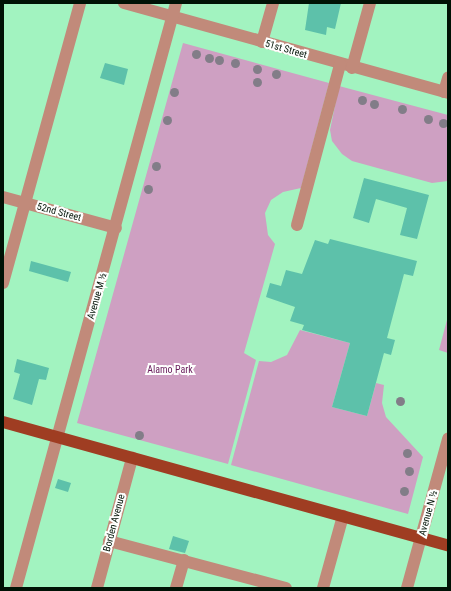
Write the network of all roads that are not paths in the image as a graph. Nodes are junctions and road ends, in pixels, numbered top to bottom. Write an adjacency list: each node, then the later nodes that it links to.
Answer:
1 (80, 3): 13 (street)
2 (124, 3): 6 (street, 51st Street)
3 (176, 3): 6 (street, Avenue M ½)
4 (273, 3): 7 (street)
5 (370, 3): 9 (street)
6 (172, 17): 7 (street, 51st Street); 15 (street, Avenue M ½)
7 (262, 42): 8 (street, 51st Street)
8 (340, 64): 9 (street, 51st Street); 14 (street)
9 (352, 68): 11 (street, 51st Street)
10 (448, 78): 11 (street)
11 (446, 93)
12 (3, 197): 13 (street, 52nd Street)
13 (25, 203): 15 (street, 52nd Street); 16 (street)
14 (297, 225)
15 (116, 228): 18 (street, Avenue M ½)
16 (3, 283)
17 (3, 422): 18 (main road)
18 (57, 437): 20 (main road); 26 (street, Avenue M ½)
19 (448, 439): 22 (street, Avenue N ½)
20 (132, 458): 21 (main road); 23 (street, Borden Avenue)
21 (342, 516): 22 (main road); 30 (street)
22 (421, 537): 24 (main road); 31 (street, Avenue N ½)
23 (109, 541): 25 (street); 27 (street, Borden Avenue)
24 (448, 545)
25 (184, 560): 28 (street); 29 (street)
26 (16, 588)
27 (97, 588)
28 (176, 588)
29 (286, 588)
30 (323, 588)
31 (407, 588)

